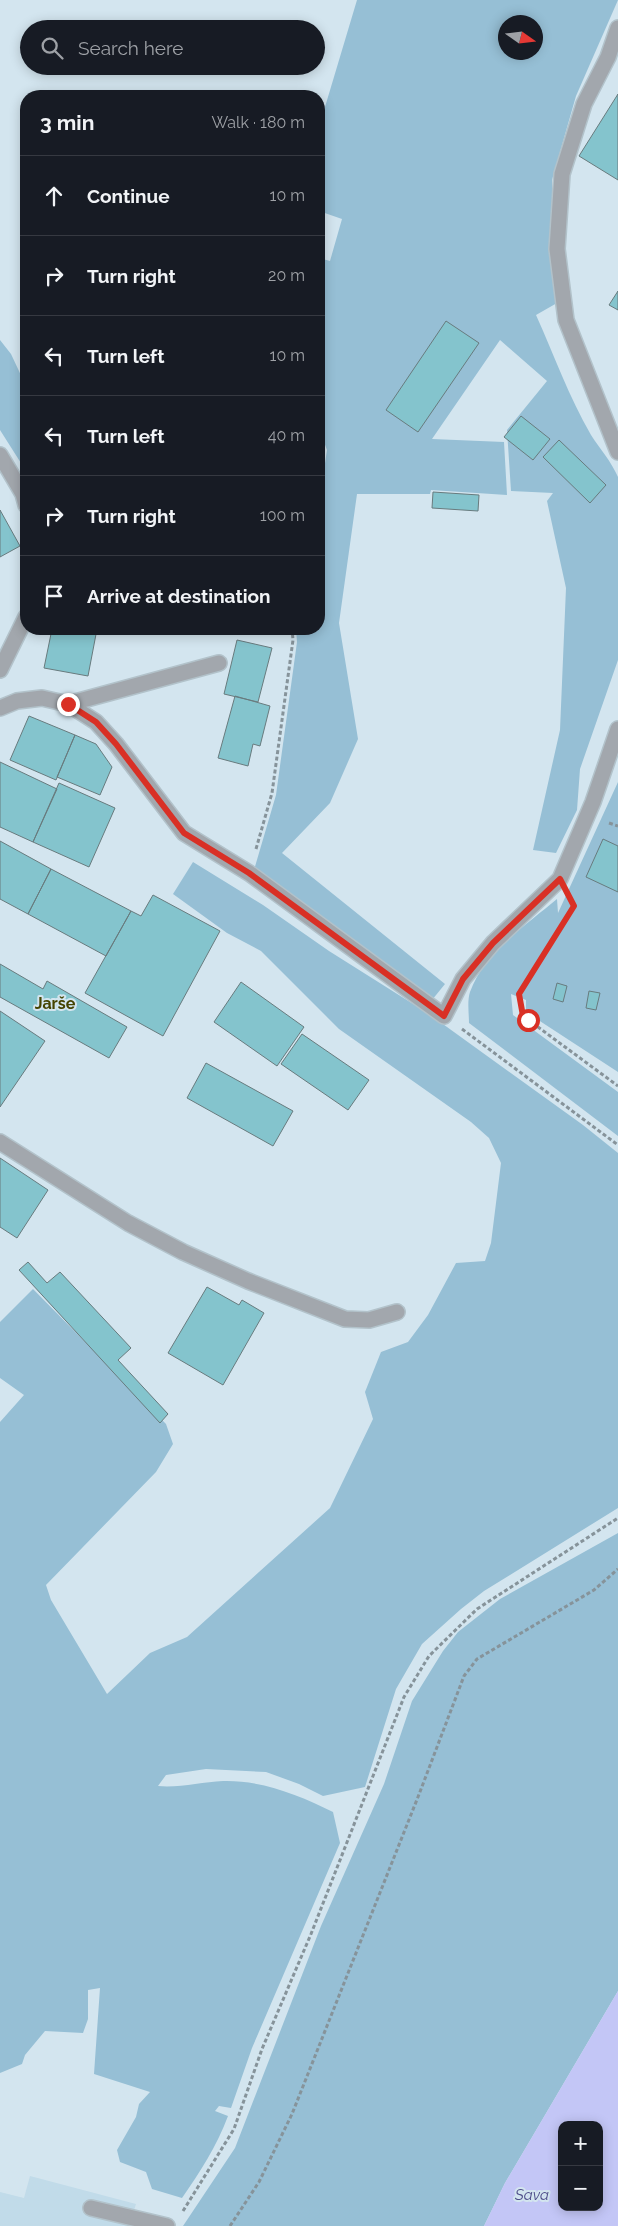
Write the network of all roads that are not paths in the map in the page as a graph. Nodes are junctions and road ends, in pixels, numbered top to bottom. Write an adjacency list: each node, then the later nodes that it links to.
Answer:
1 (618, 28): 2 (street)
2 (618, 452)
3 (0, 455): 4 (street)
4 (20, 489)
5 (20, 627): 6 (street)
6 (4, 653): 8 (street)
7 (219, 663): 9 (street)
8 (0, 670)
9 (68, 704): 10 (street); 11 (street)
10 (0, 708)
11 (618, 729)
12 (0, 1142): 13 (street)
13 (397, 1312)
14 (92, 2208): 15 (street)
15 (167, 2226)

